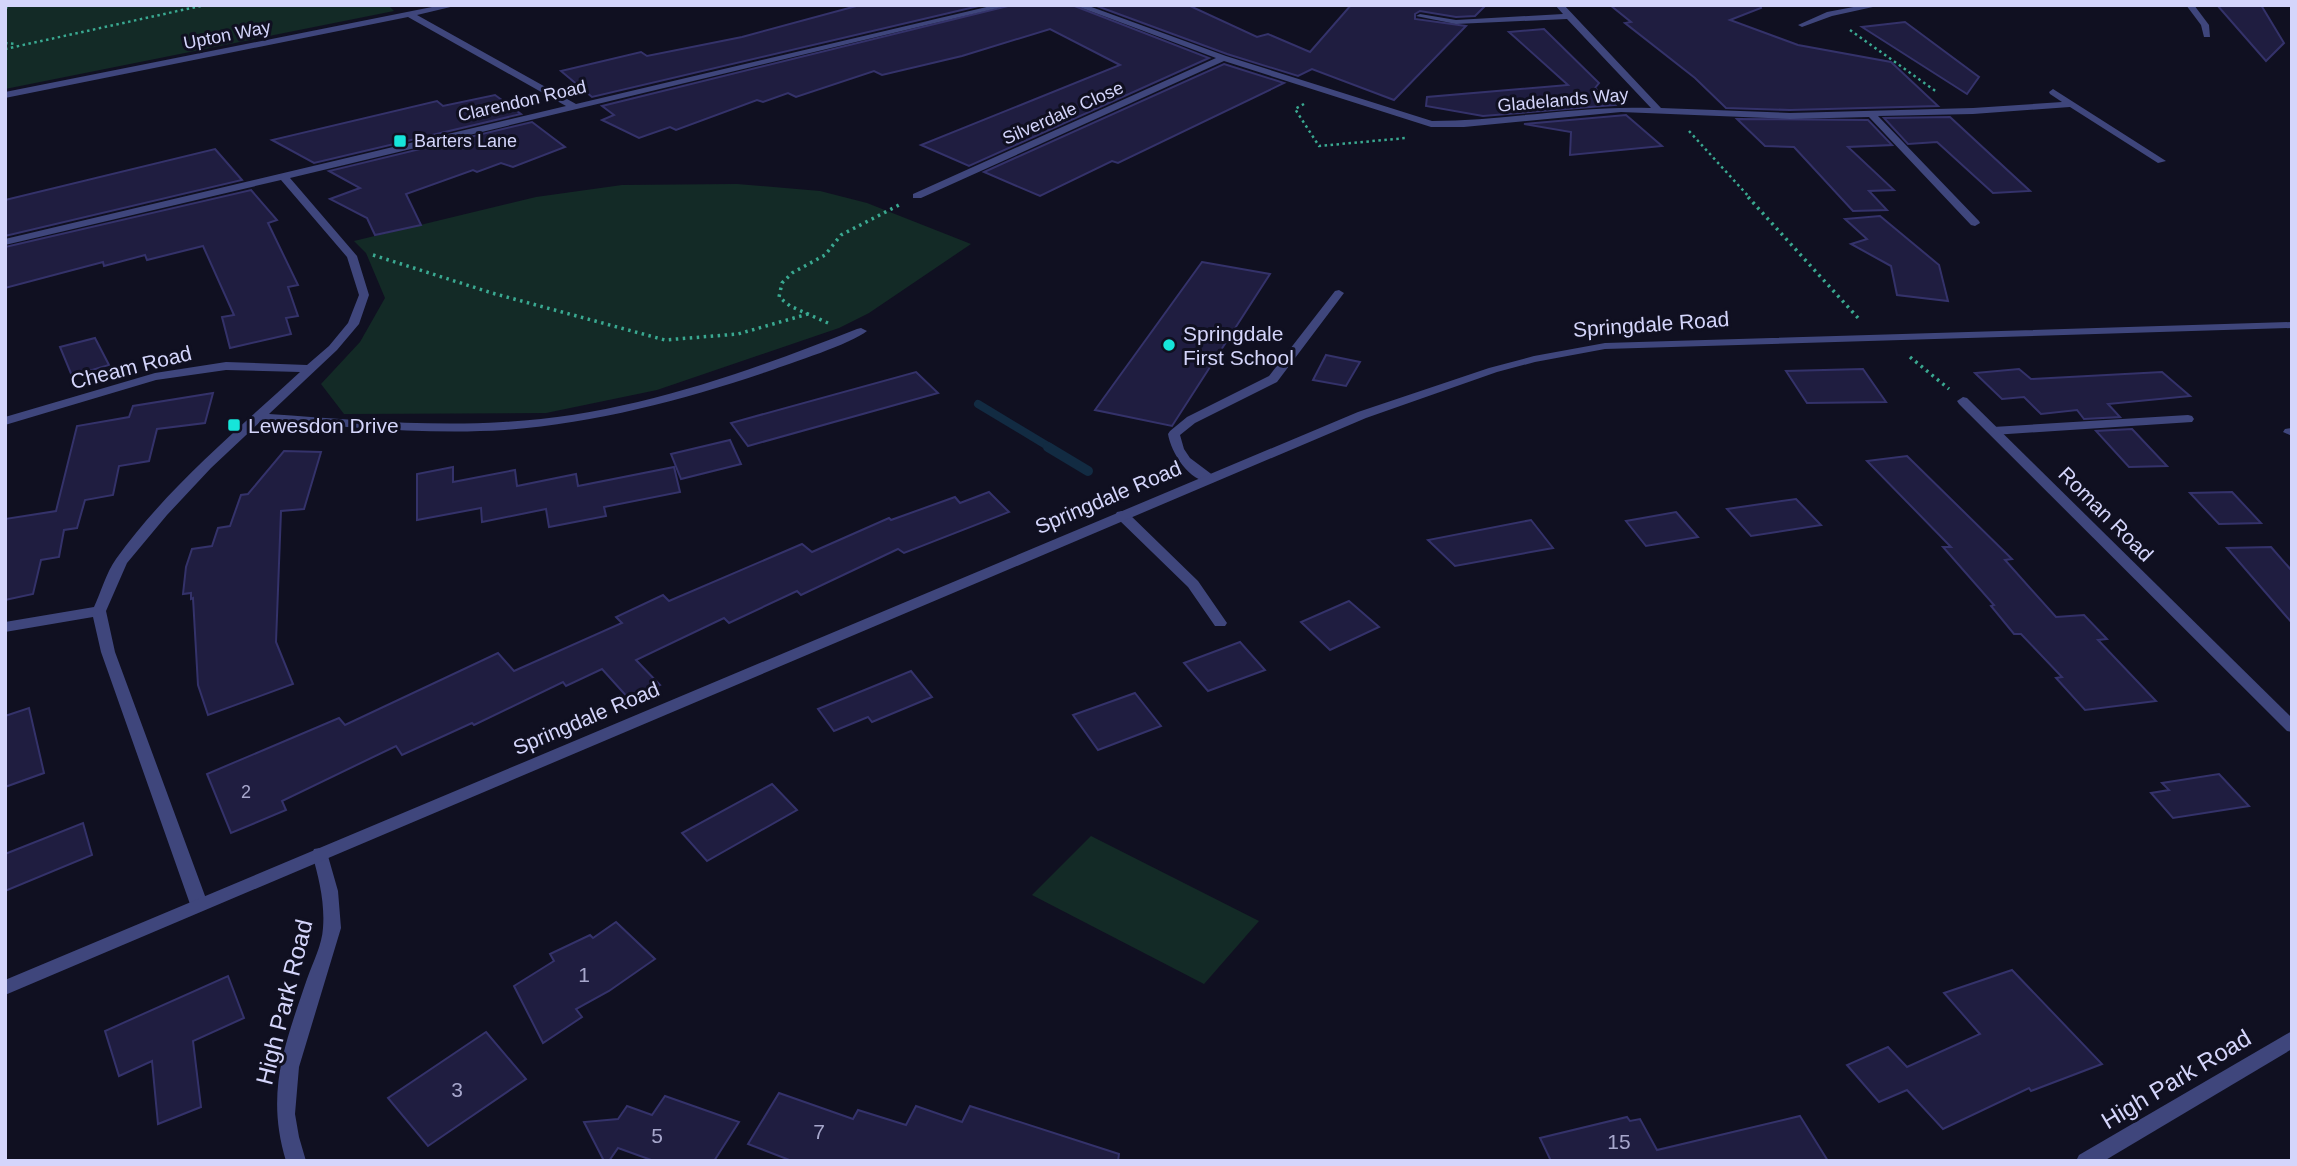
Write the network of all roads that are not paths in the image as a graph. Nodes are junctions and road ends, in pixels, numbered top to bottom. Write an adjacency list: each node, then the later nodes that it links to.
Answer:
1 (455, 5): 7 (street, Upton Way)
2 (1006, 5): 16 (street, Clarendon Road)
3 (1078, 5): 12 (street, Gladelands Way)
4 (1559, 5): 9 (street)
5 (1878, 5): 10 (street)
6 (2190, 5): 11 (street)
7 (409, 14): 14 (street, Upton Way); 16 (street)
8 (1420, 16): 9 (street)
9 (1570, 16): 17 (street)
10 (1802, 25)
11 (2207, 35)
12 (1223, 58): 17 (street, Gladelands Way); 21 (street, Silverdale Close)
13 (2053, 92): 15 (street)
14 (5, 95)
15 (2070, 104): 18 (street, Gladelands Way); 19 (street)
16 (574, 107): 20 (street, Clarendon Road)
17 (1657, 110): 18 (street, Gladelands Way)
18 (1872, 115): 22 (street)
19 (2161, 161)
20 (283, 176): 23 (street, Clarendon Road); 27 (street)
21 (916, 196)
22 (1975, 223)
23 (5, 242)
24 (1339, 293): 33 (street)
25 (2292, 325): 33 (street, Springdale Road)
26 (856, 333): 29 (street)
27 (310, 369): 29 (street); 31 (street, Cheam Road)
28 (1963, 401): 32 (street, Roman Road)
29 (260, 417): 35 (street)
30 (2188, 419): 32 (street)
31 (5, 421)
32 (1993, 431): 38 (street, Roman Road)
33 (1209, 479): 34 (street, Springdale Road)
34 (1122, 515): 36 (street); 39 (street, Springdale Road)
35 (99, 611): 37 (street); 40 (street)
36 (1220, 623)
37 (5, 626)
38 (2292, 727)
39 (320, 854): 40 (street, Springdale Road); 43 (street, High Park Road)
40 (199, 904): 41 (street, Springdale Road)
41 (5, 988)
42 (2292, 1038): 44 (street, High Park Road)
43 (296, 1161)
44 (2086, 1161)

